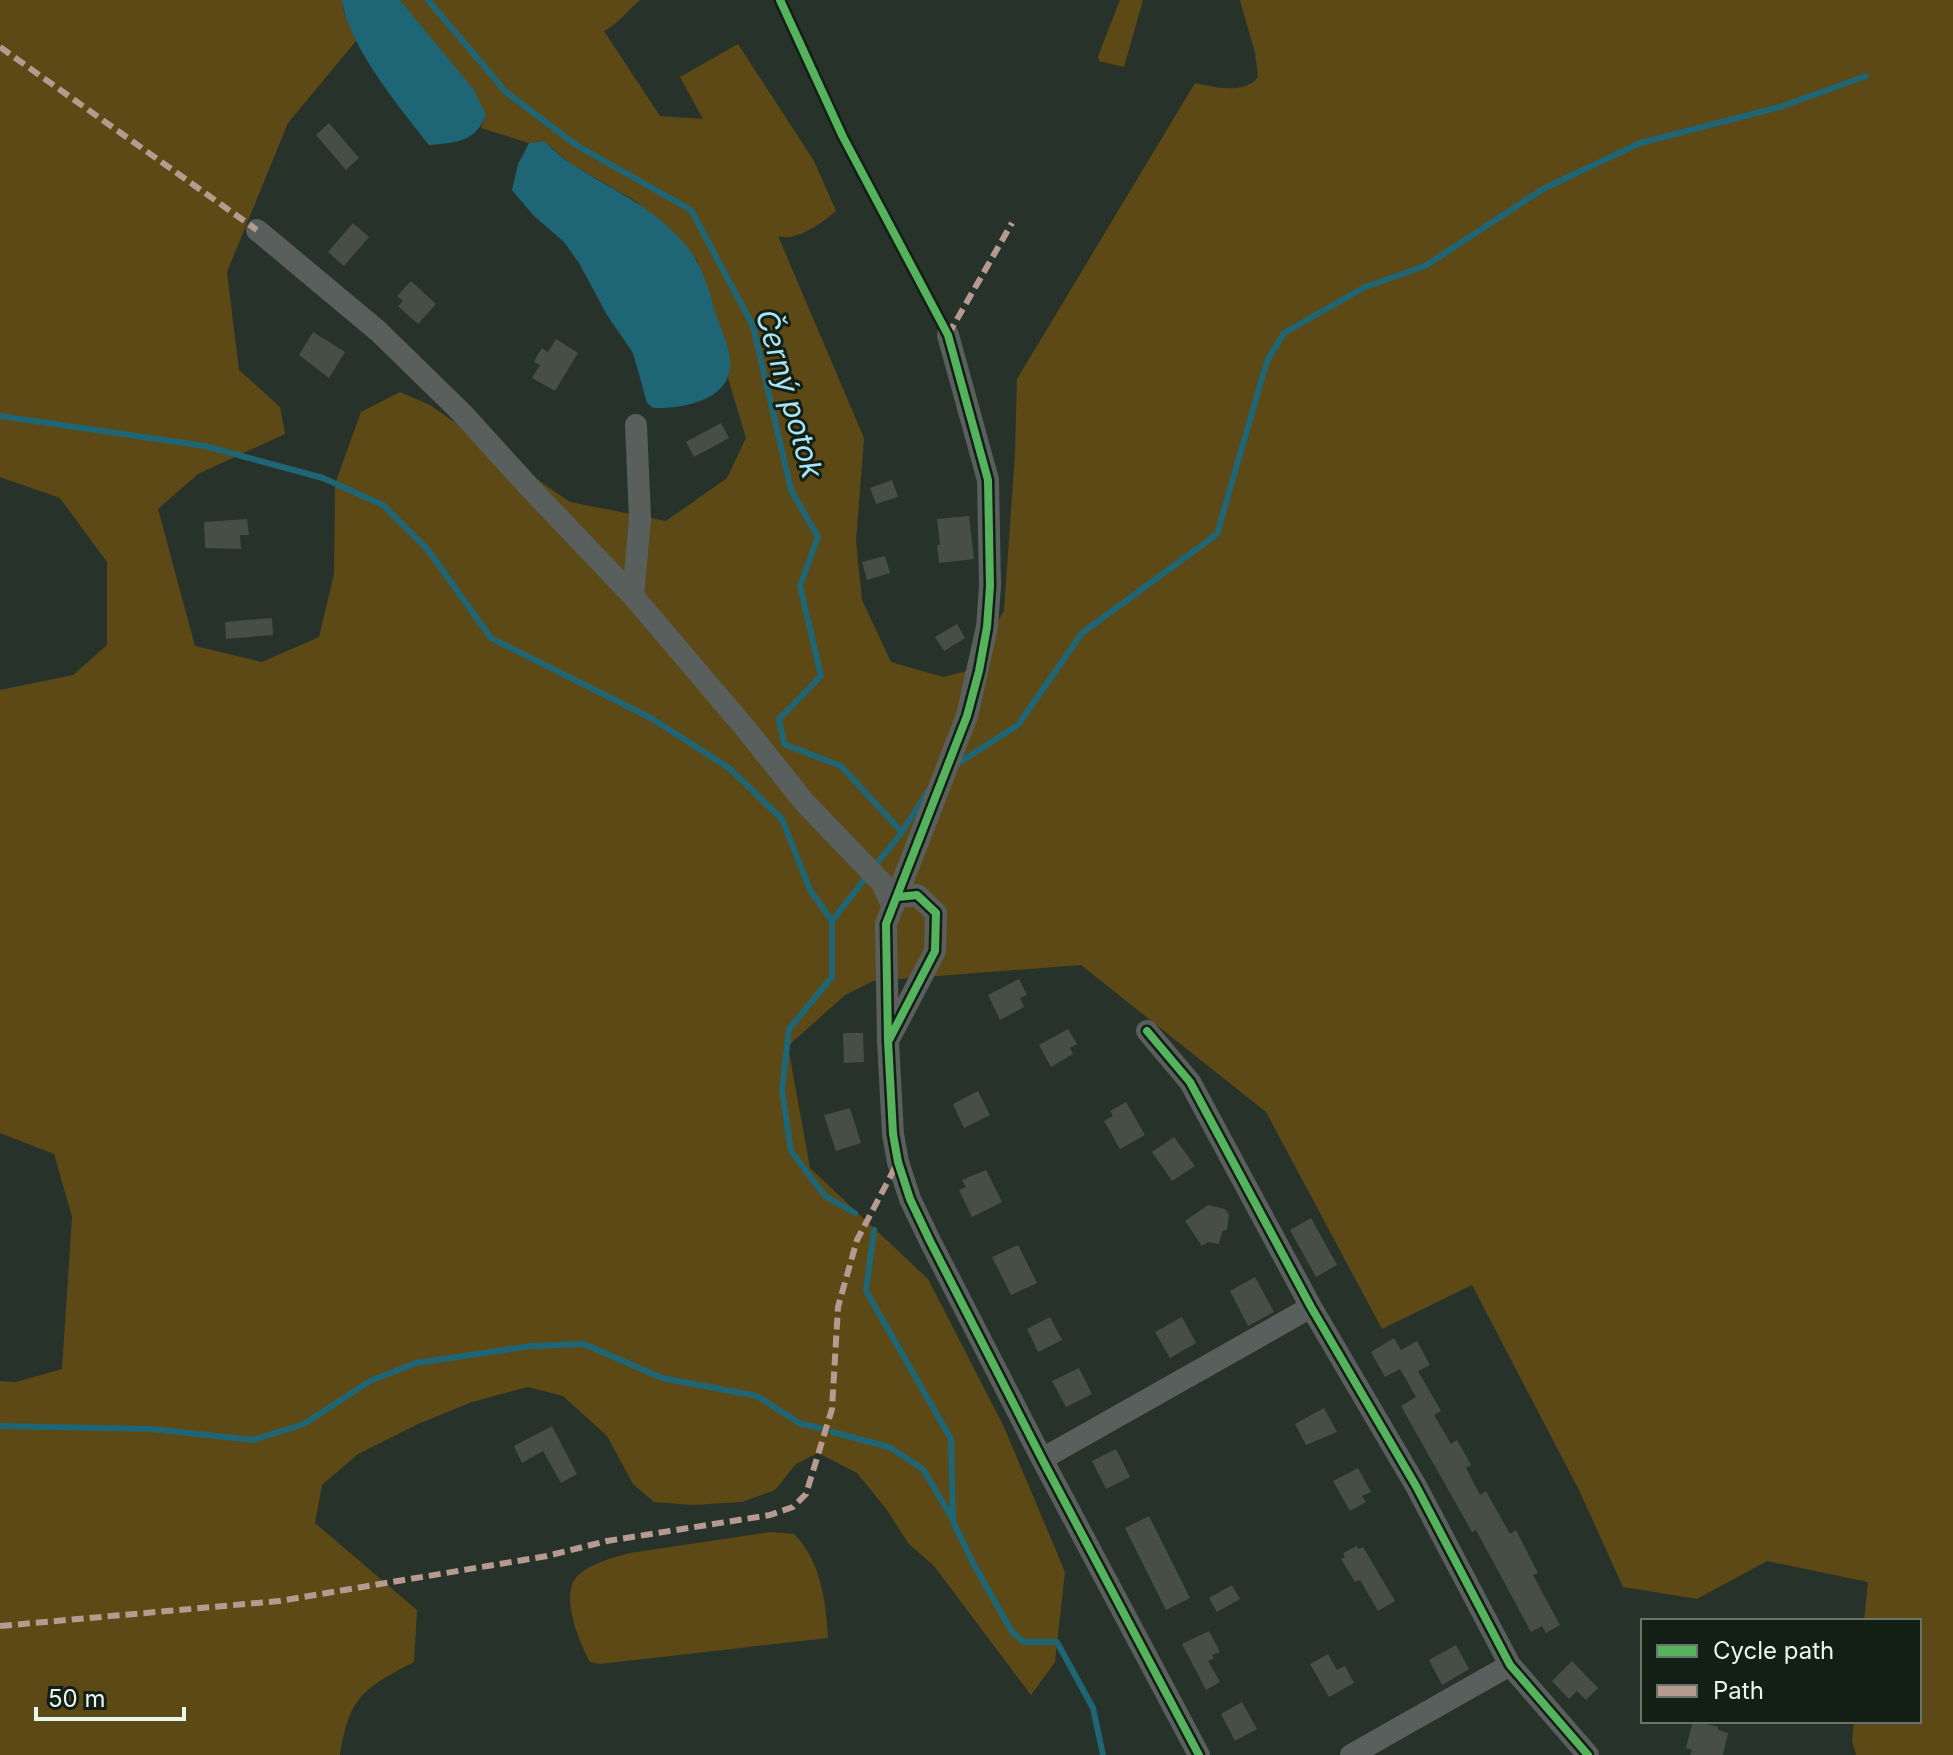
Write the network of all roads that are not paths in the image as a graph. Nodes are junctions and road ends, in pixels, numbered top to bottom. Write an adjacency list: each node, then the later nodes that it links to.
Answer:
1 (257, 230): 4 (street)
2 (948, 335): 5 (street)
3 (636, 425): 4 (street)
4 (633, 596): 5 (street)
5 (896, 902): 7 (street); 7 (street)
6 (1147, 1031): 8 (street)
7 (888, 1041): 9 (street)
8 (1311, 1307): 9 (street); 10 (street)
9 (1042, 1459): 11 (street)
10 (1510, 1665): 12 (street); 13 (street)
11 (1199, 1755)
12 (1351, 1755)
13 (1588, 1755)

